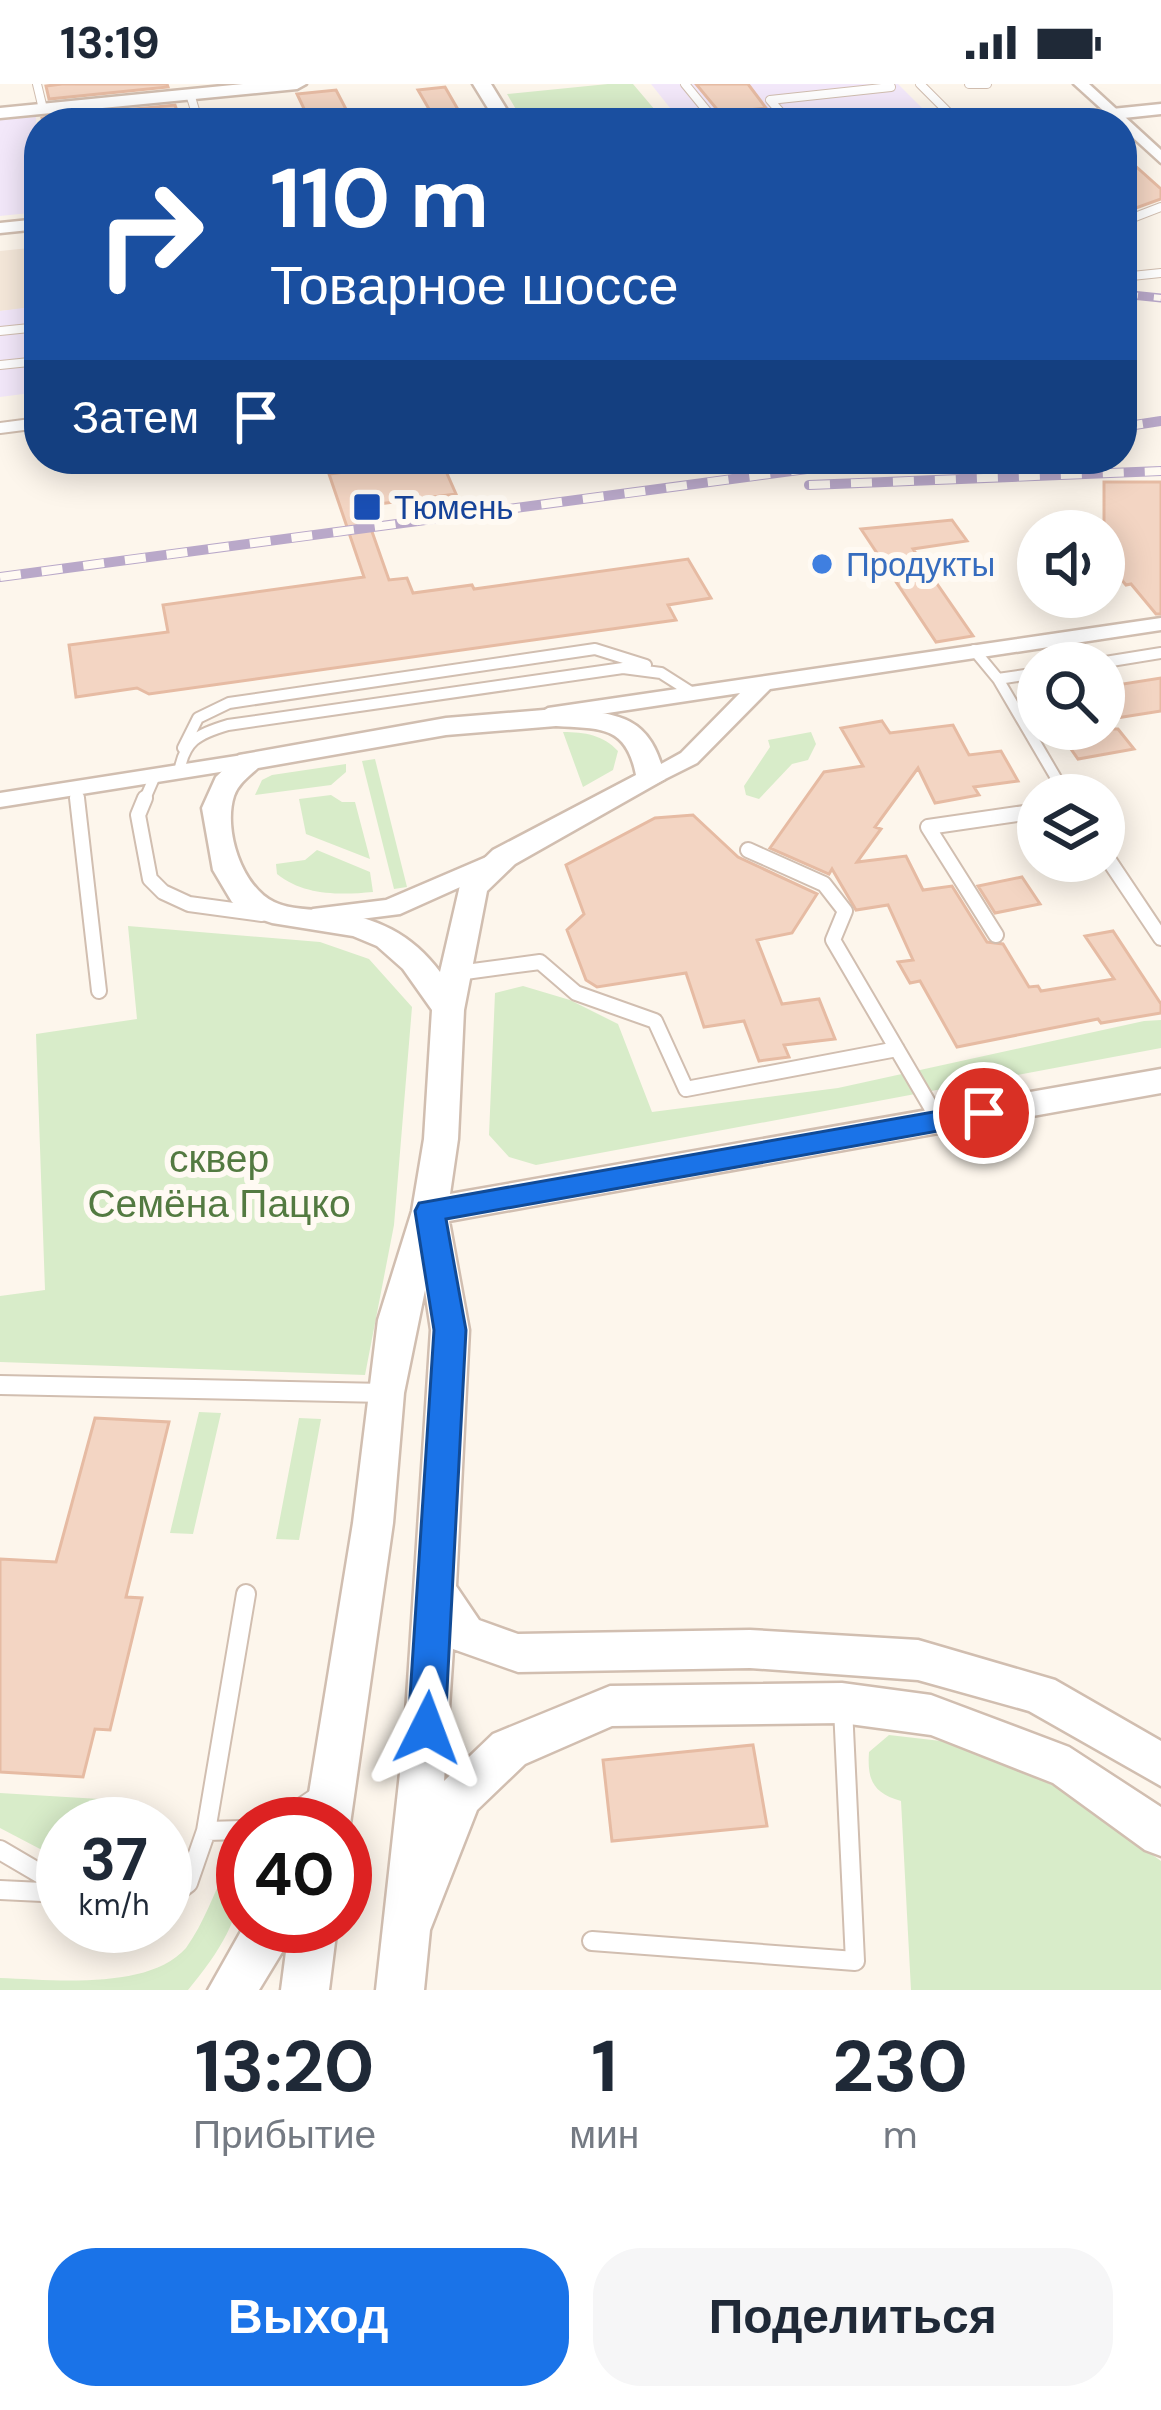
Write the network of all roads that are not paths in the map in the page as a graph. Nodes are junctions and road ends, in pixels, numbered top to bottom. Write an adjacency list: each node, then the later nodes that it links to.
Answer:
1 (297, 84): 7 (street)
2 (685, 84): 12 (lane)
3 (920, 84): 14 (lane)
4 (969, 84): 5 (lane)
5 (986, 84)
6 (1081, 84): 15 (street)
7 (258, 86): 9 (street)
8 (891, 87): 13 (lane)
9 (190, 94): 10 (street); 11 (lane)
10 (53, 108)
11 (194, 108)
12 (705, 108)
13 (777, 108)
14 (944, 108)
15 (1107, 108)
16 (1137, 136): 17 (street)
17 (1161, 158)
18 (1161, 624): 19 (street)
19 (974, 650): 24 (lane); 25 (street)
20 (1161, 653): 21 (lane)
21 (1125, 659)
22 (661, 673): 26 (lane); 28 (lane); 28 (lane)
23 (1017, 676): 24 (lane)
24 (998, 679): 30 (lane)
25 (760, 685): 26 (street); 32 (street)
26 (694, 694): 27 (street)
27 (548, 716): 29 (street); 32 (street)
28 (183, 748): 31 (lane)
29 (249, 761): 31 (street); 39 (street)
30 (1054, 774)
31 (167, 776): 33 (street); 39 (lane)
32 (651, 779): 37 (street)
33 (76, 790): 34 (street); 43 (lane)
34 (0, 800)
35 (1017, 814): 40 (lane)
36 (748, 850): 45 (lane)
37 (504, 857): 39 (street); 42 (street)
38 (1123, 882): 41 (lane)
39 (291, 919): 44 (street)
40 (995, 935)
41 (1161, 938)
42 (458, 973): 44 (street); 45 (lane)
43 (99, 991)
44 (448, 1010): 48 (street)
45 (897, 1049): 47 (lane)
46 (1161, 1081): 47 (street)
47 (939, 1121): 48 (street)
48 (430, 1211): 50 (street); 51 (street)
49 (0, 1385): 50 (lane)
50 (385, 1394): 55 (street)
51 (435, 1589): 54 (street); 64 (street)
52 (246, 1594): 56 (lane)
53 (842, 1703): 58 (street); 64 (street); 65 (lane)
54 (1161, 1765)
55 (333, 1797)
56 (206, 1831): 57 (lane); 60 (lane)
57 (216, 1831)
58 (1161, 1834)
59 (0, 1850): 61 (lane)
60 (192, 1871)
61 (36, 1873)
62 (0, 1889): 63 (lane)
63 (36, 1890)
64 (409, 1923): 70 (street)
65 (592, 1941)
66 (255, 1953): 68 (street)
67 (310, 1953): 69 (street)
68 (232, 1990)
69 (304, 1990)
70 (400, 1990)

